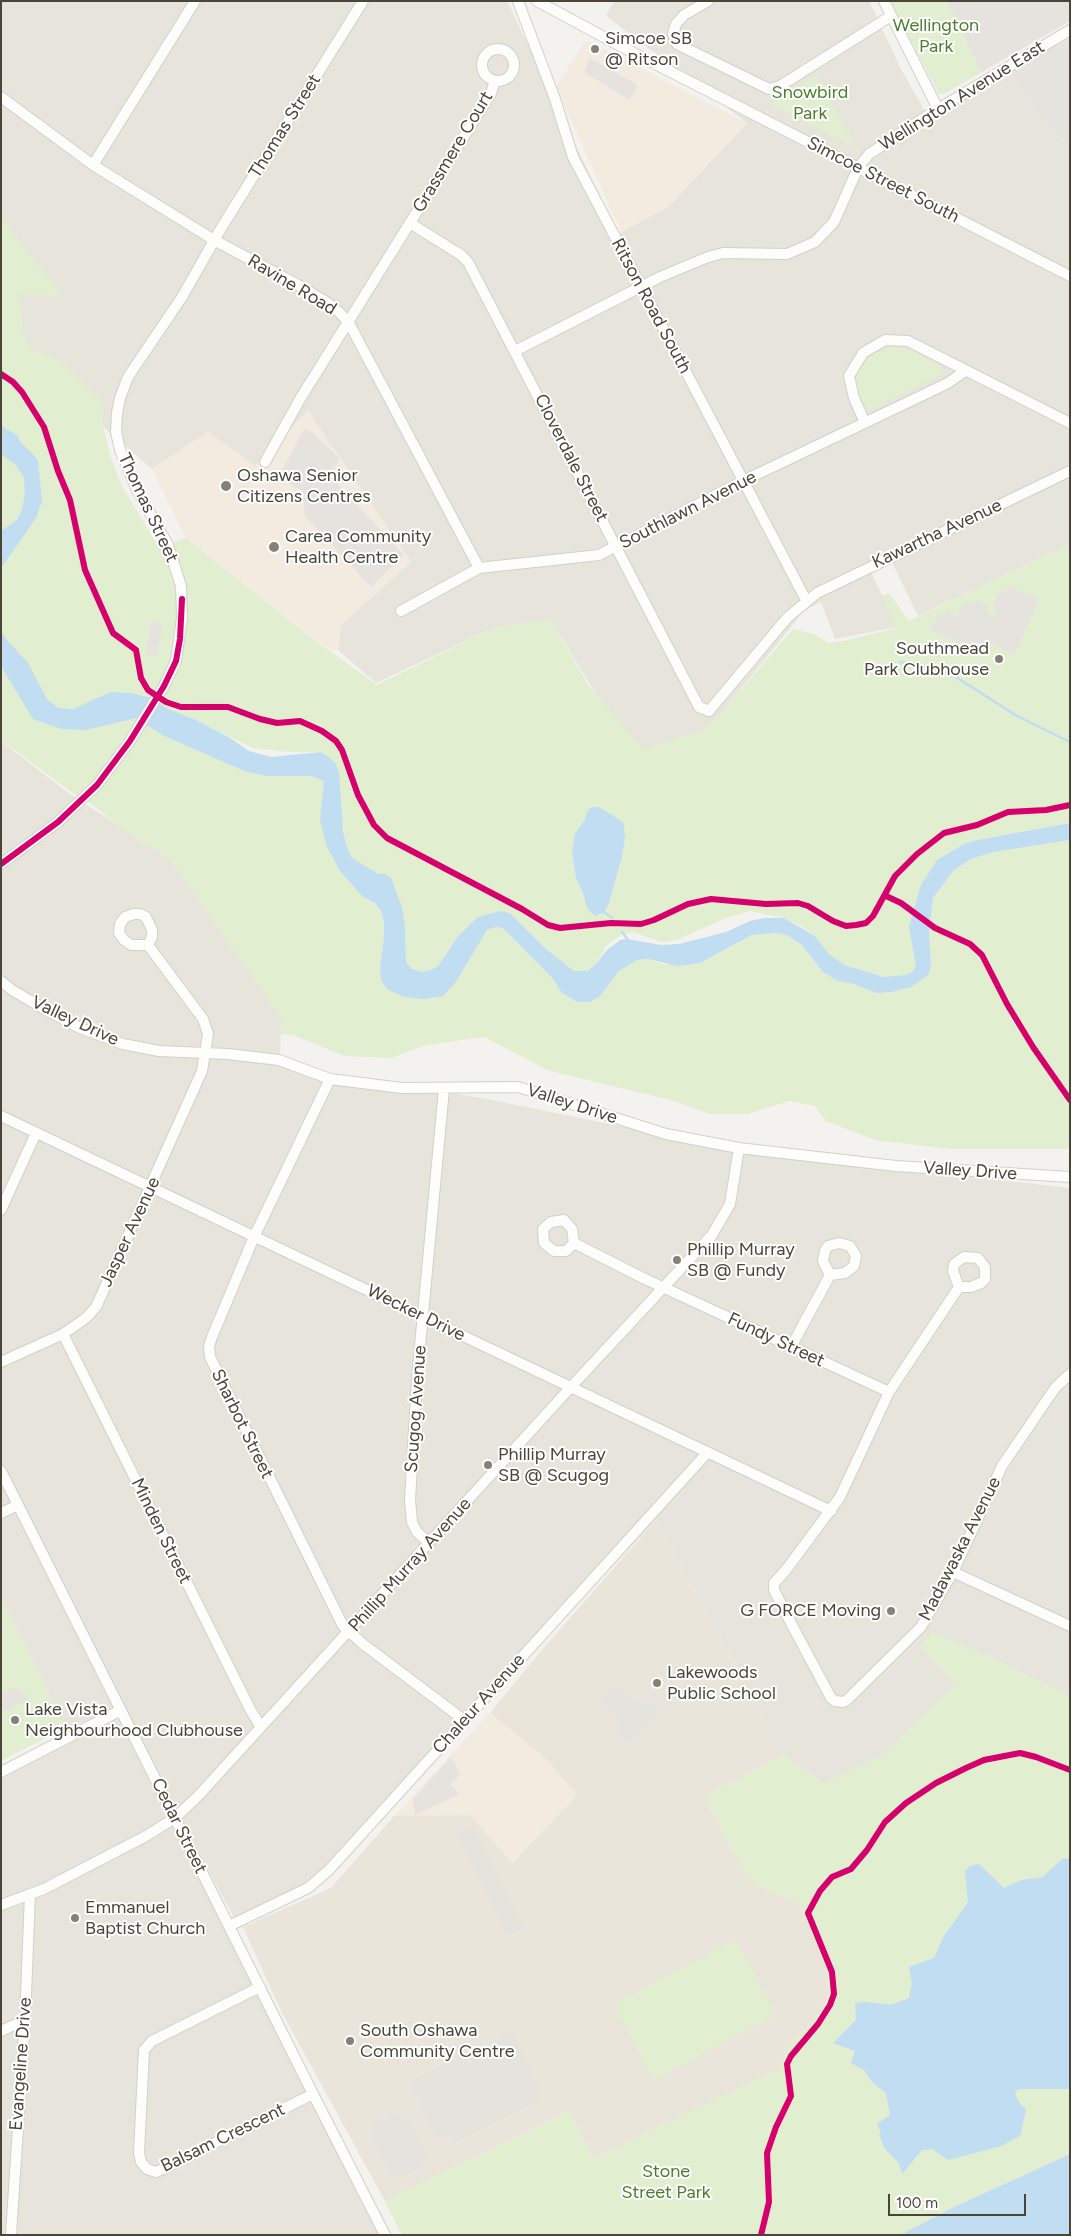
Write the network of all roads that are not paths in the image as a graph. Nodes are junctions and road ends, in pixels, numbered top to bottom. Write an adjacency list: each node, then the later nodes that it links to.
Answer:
1 (195, 1): 12 (street)
2 (364, 1): 15 (street, Thomas Street)
3 (518, 1): 17 (street, Ritson Road South)
4 (537, 1): 13 (street, Simcoe Street South)
5 (708, 1): 7 (street)
6 (884, 1): 7 (street)
7 (891, 16): 11 (street)
8 (1070, 30): 11 (street, Wellington Avenue East)
9 (495, 81): 14 (street, Grassmere Court)
10 (1, 97): 12 (street, Ravine Road)
11 (938, 109): 13 (street, Wellington Avenue East)
12 (94, 166): 15 (street, Ravine Road)
13 (858, 168): 16 (street, Simcoe Street South); 17 (street, Wellington Avenue East)
14 (410, 223): 18 (street, Grassmere Court); 19 (street, Cloverdale Street)
15 (214, 240): 18 (street, Ravine Road); 31 (street, Thomas Street)
16 (1070, 276)
17 (641, 287): 19 (street, Wellington Avenue East); 25 (street, Ritson Road South)
18 (349, 323): 23 (street, Grassmere Court); 27 (street, Ravine Road)
19 (515, 351): 26 (street, Cloverdale Street)
20 (965, 371): 21 (street, Southlawn Avenue); 21 (street); 22 (street)
21 (865, 423): 25 (street, Southlawn Avenue)
22 (1070, 423)
23 (265, 462)
24 (1070, 472): 28 (street, Kawartha Avenue)
25 (743, 481): 26 (street, Southlawn Avenue); 28 (street, Ritson Road South)
26 (617, 547): 27 (street, Southlawn Avenue); 30 (street, Cloverdale Street)
27 (479, 568): 29 (street, Southlawn Avenue)
28 (806, 600): 30 (street, Kawartha Avenue)
29 (401, 611)
30 (709, 711)
31 (1, 864)
32 (148, 945): 34 (street, Jasper Avenue)
33 (1, 981): 34 (street, Valley Drive)
34 (206, 1054): 35 (street, Valley Drive); 41 (street, Jasper Avenue)
35 (330, 1079): 36 (street, Valley Drive); 43 (street, Sharbot Street)
36 (444, 1089): 39 (street, Valley Drive); 48 (street, Scugog Avenue)
37 (1, 1116): 38 (street, Wecker Drive)
38 (36, 1133): 41 (street, Wecker Drive); 42 (street)
39 (739, 1148): 40 (street, Valley Drive); 47 (street, Phillip Murray Avenue)
40 (1070, 1177)
41 (151, 1188): 43 (street, Wecker Drive); 49 (street, Jasper Avenue)
42 (1, 1210)
43 (254, 1236): 48 (street, Wecker Drive); 63 (street, Sharbot Street)
44 (574, 1244): 47 (street, Fundy Street)
45 (830, 1275): 50 (street)
46 (959, 1287): 54 (street)
47 (664, 1288): 50 (street, Fundy Street); 53 (street, Phillip Murray Avenue)
48 (424, 1317): 53 (street, Wecker Drive); 60 (street, Scugog Avenue)
49 (63, 1334): 51 (street, Jasper Avenue); 66 (street, Minden Street)
50 (791, 1347): 54 (street, Fundy Street)
51 (1, 1362)
52 (1070, 1374): 61 (street, Madawaska Avenue)
53 (570, 1388): 55 (street, Wecker Drive); 60 (street, Phillip Murray Avenue)
54 (889, 1392): 58 (street)
55 (707, 1453): 58 (street, Wecker Drive); 65 (street, Chaleur Avenue)
56 (1, 1471): 57 (street, Cedar Street)
57 (18, 1505): 59 (street); 64 (street, Cedar Street)
58 (831, 1511): 61 (street, Madawaska Avenue)
59 (1, 1513)
60 (429, 1544): 63 (street, Phillip Murray Avenue)
61 (953, 1572): 62 (street)
62 (1070, 1626)
63 (348, 1632): 65 (street, Sharbot Street); 66 (street, Phillip Murray Avenue)
64 (121, 1710): 67 (street); 68 (street, Cedar Street)
65 (464, 1720): 71 (street, Chaleur Avenue)
66 (260, 1727): 68 (street, Phillip Murray Avenue)
67 (1, 1772)
68 (175, 1818): 69 (street, Phillip Murray Avenue); 71 (street, Cedar Street)
69 (30, 1894): 70 (street, Phillip Murray Avenue); 73 (street, Evangeline Drive)
70 (1, 1905)
71 (229, 1926): 72 (street, Cedar Street)
72 (260, 1987): 75 (street, Cedar Street); 75 (street, Balsam Crescent)
73 (25, 2020): 74 (street); 76 (street, Evangeline Drive)
74 (1, 2031)
75 (313, 2094): 77 (street, Cedar Street)
76 (11, 2235)
77 (385, 2235)

